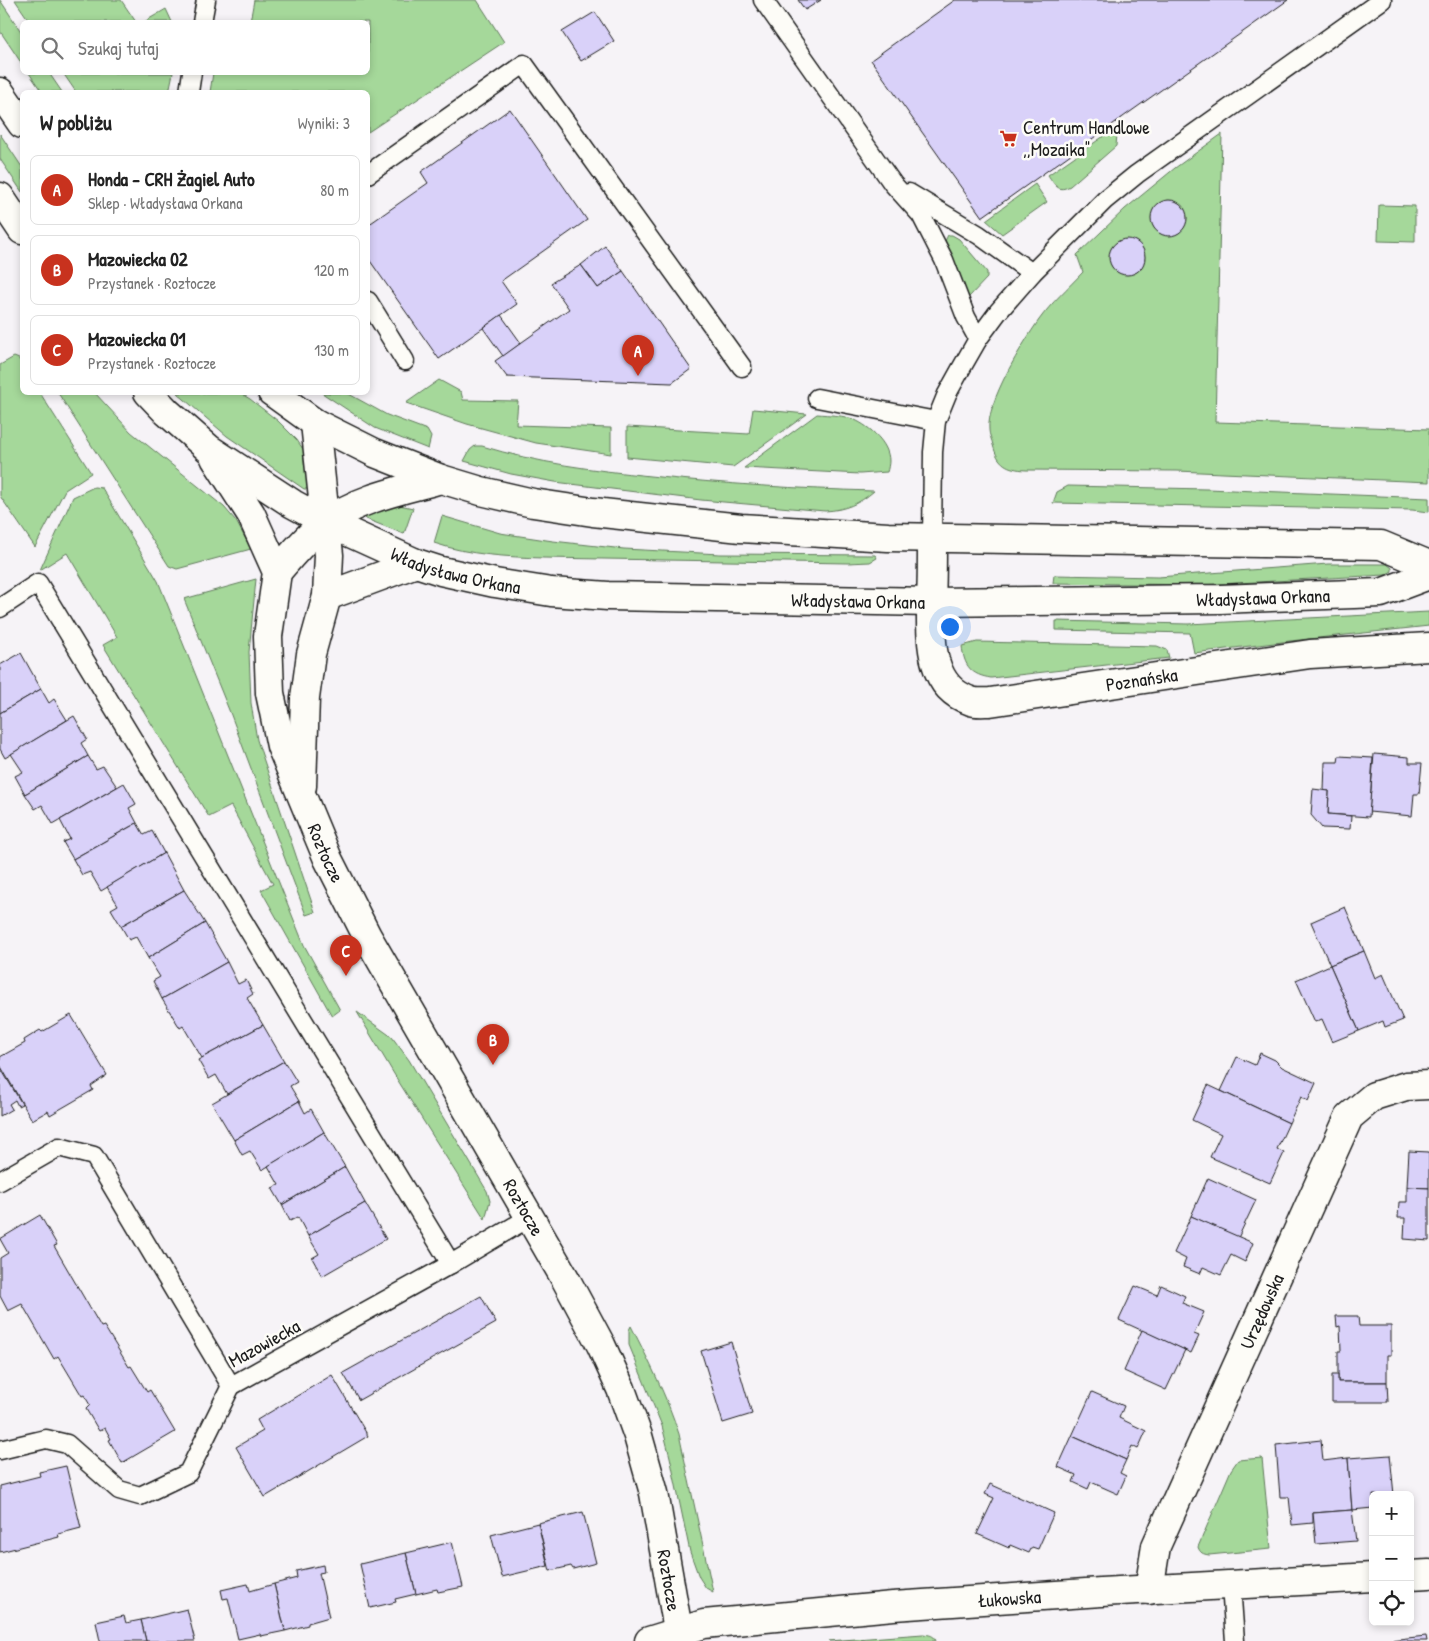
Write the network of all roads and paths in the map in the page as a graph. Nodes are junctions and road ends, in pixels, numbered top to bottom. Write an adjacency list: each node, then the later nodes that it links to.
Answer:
1 (206, 0): 4 (lane)
2 (764, 0): 10 (lane)
3 (1382, 0): 13 (lane)
4 (202, 20)
5 (192, 75): 6 (lane)
6 (189, 90)
7 (0, 92): 8 (street)
8 (20, 121)
9 (370, 173): 17 (lane)
10 (893, 184): 13 (lane); 15 (lane)
11 (0, 196): 12 (street)
12 (20, 227)
13 (1032, 273): 15 (lane)
14 (370, 304): 16 (lane)
15 (978, 339): 21 (lane)
16 (406, 361)
17 (742, 367)
18 (151, 395): 23 (street)
19 (276, 395): 22 (street)
20 (817, 398): 21 (lane)
21 (936, 421): 26 (lane)
22 (315, 423): 24 (street); 25 (street, Roztocze)
23 (209, 449): 25 (street); 29 (street)
24 (441, 479): 25 (street); 26 (street)
25 (326, 522): 27 (street, Władysława Orkana); 29 (street); 31 (street, Roztocze)
26 (932, 539): 28 (street); 32 (street, Poznańska)
27 (416, 564): 31 (street); 32 (street, Władysława Orkana)
28 (1429, 566)
29 (277, 572): 35 (street, Roztocze)
30 (1429, 575): 32 (street, Władysława Orkana)
31 (327, 596): 35 (street, Roztocze)
32 (931, 602): 34 (street, Poznańska)
33 (0, 608): 39 (lane)
34 (1429, 647)
35 (302, 797): 38 (street, Roztocze)
36 (1429, 1085): 46 (street, Urzędowska)
37 (0, 1181): 40 (lane, Mazowiecka)
38 (530, 1217): 39 (lane, Mazowiecka); 47 (street, Roztocze)
39 (451, 1264): 40 (lane, Mazowiecka)
40 (231, 1386): 41 (lane)
41 (0, 1450)
42 (1429, 1574): 43 (street)
43 (1414, 1575)
44 (1369, 1577): 45 (street, Łukowska)
45 (1231, 1585): 46 (street, Łukowska); 49 (lane)
46 (1149, 1590): 47 (street, Łukowska)
47 (679, 1637): 48 (street, Łukowska)
48 (649, 1641)
49 (1234, 1641)

